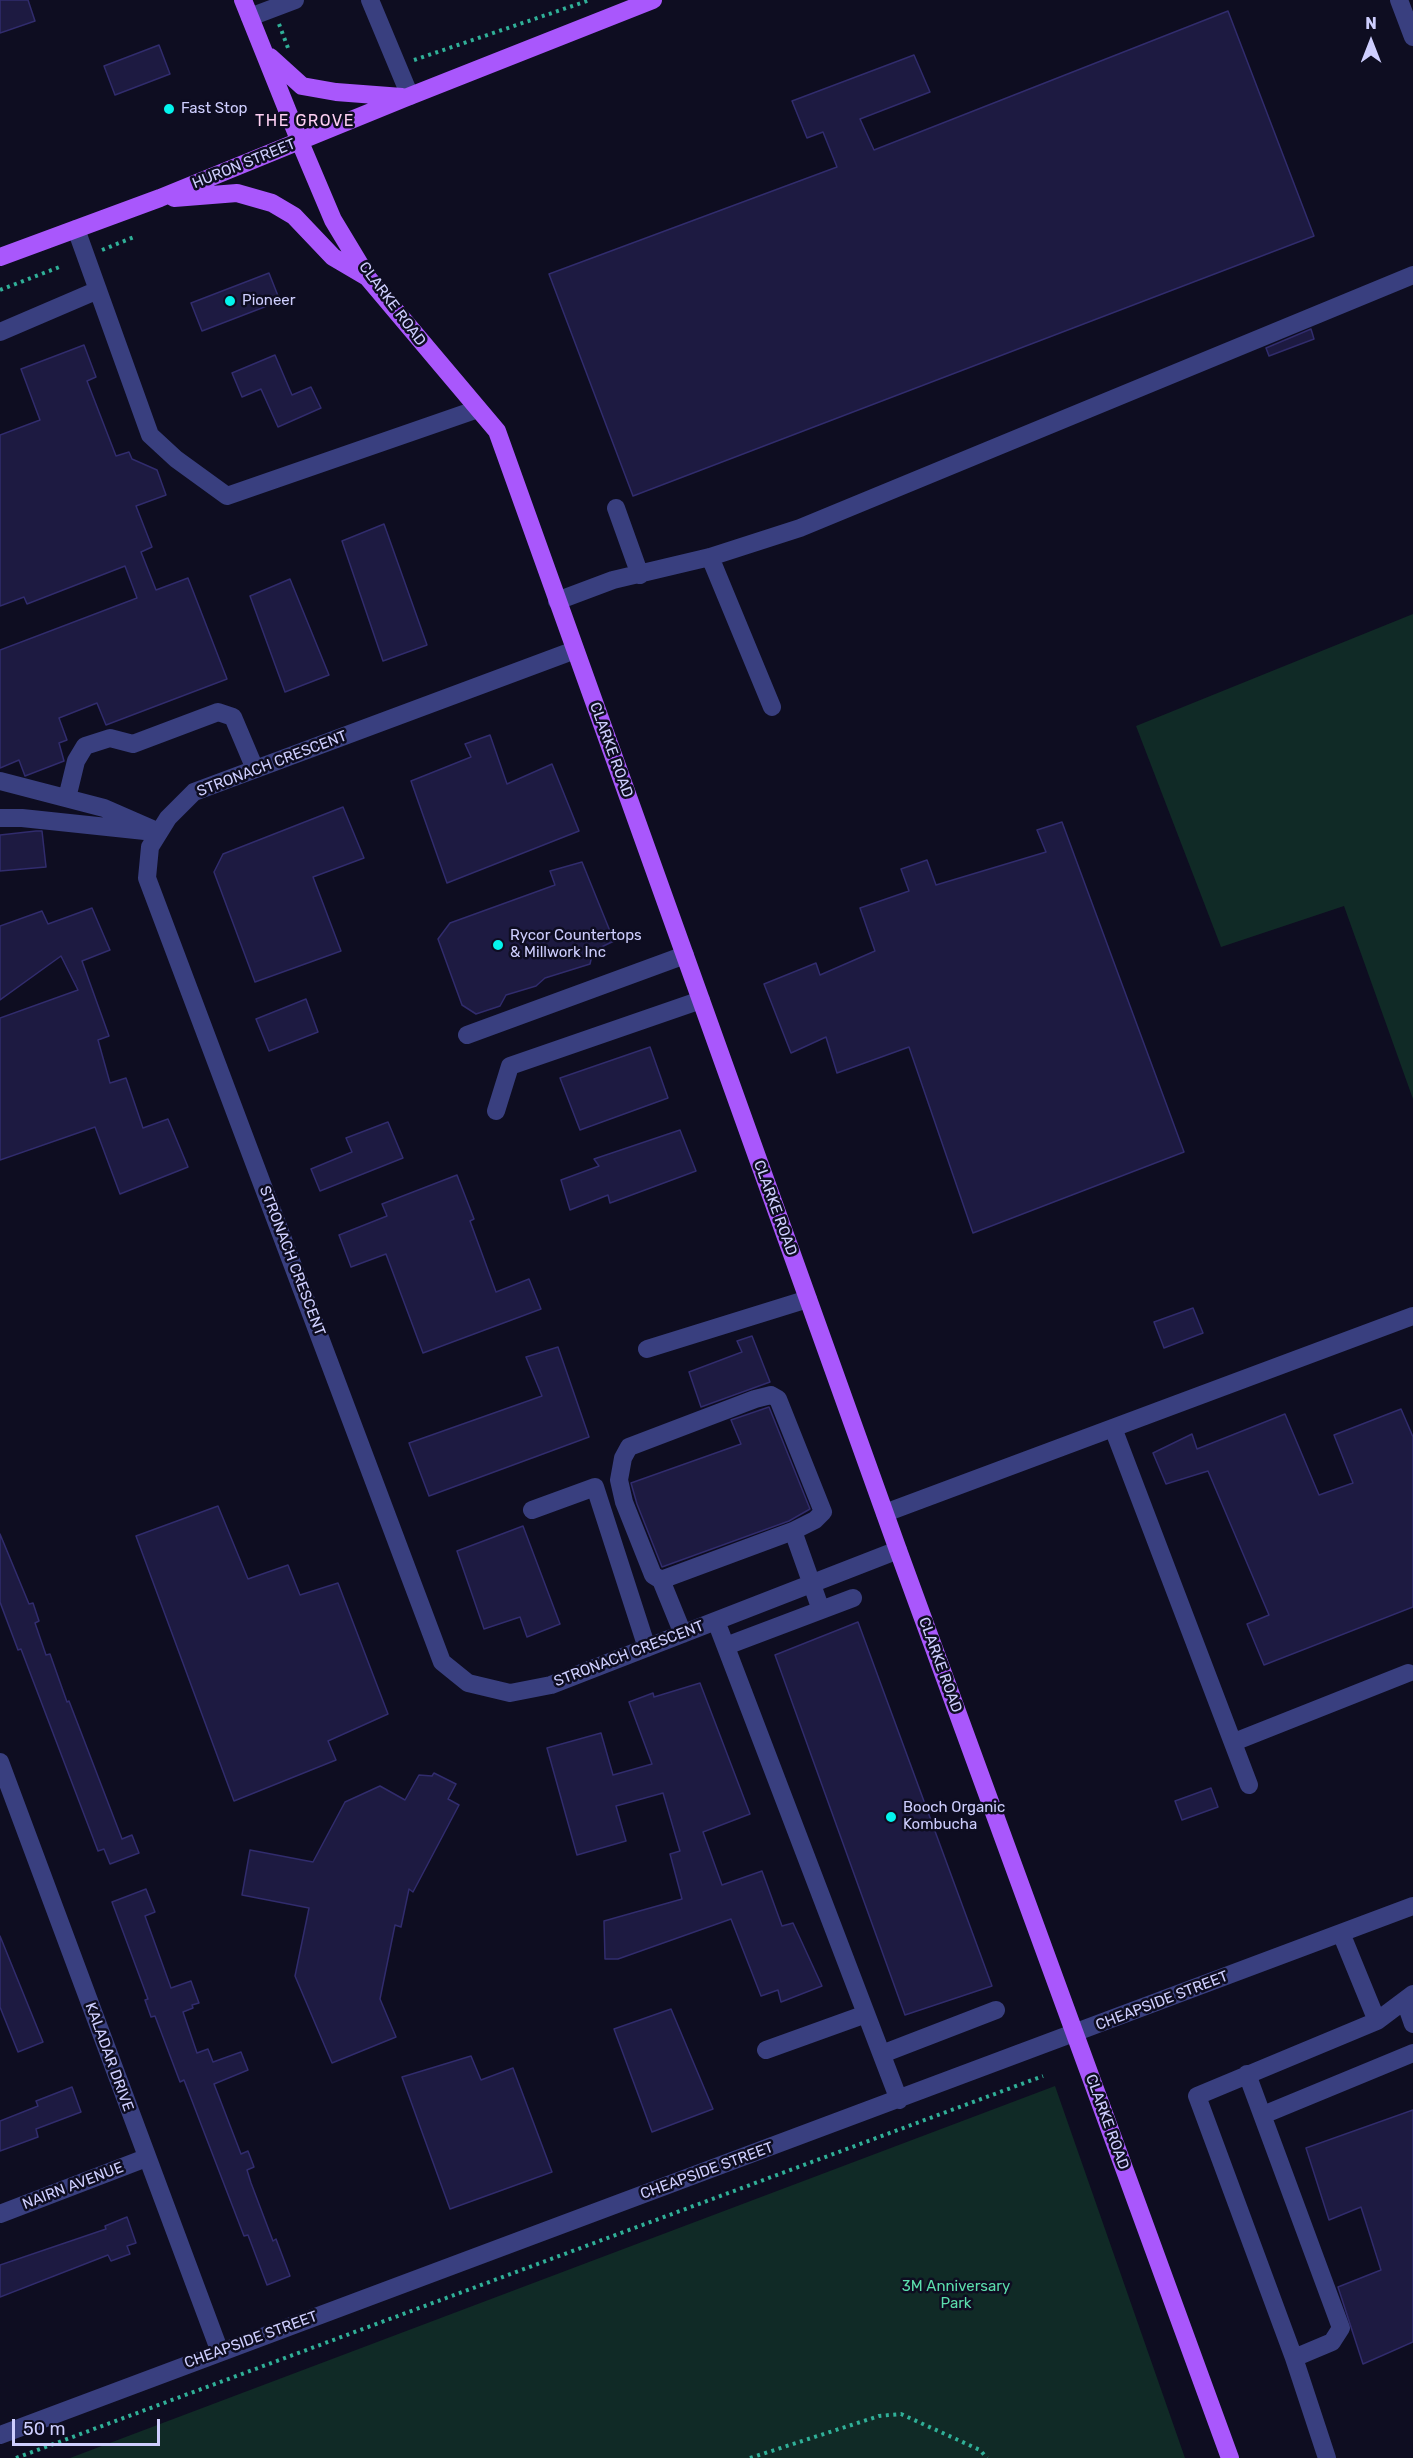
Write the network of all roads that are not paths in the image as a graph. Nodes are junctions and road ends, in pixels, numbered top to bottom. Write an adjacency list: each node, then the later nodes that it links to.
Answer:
1 (295, 0): 5 (street)
2 (370, 0): 8 (street)
3 (653, 0): 8 (main road, HURON STREET)
4 (1399, 0): 6 (street)
5 (247, 8): 7 (main road, CLARKE ROAD)
6 (1413, 37)
7 (265, 51): 8 (main road); 9 (main road, CLARKE ROAD)
8 (407, 97): 9 (main road, HURON STREET)
9 (300, 142): 10 (main road, HURON STREET); 14 (main road, CLARKE ROAD)
10 (160, 198): 11 (main road, HURON STREET); 14 (main road)
11 (76, 229): 12 (main road, HURON STREET); 15 (street)
12 (0, 257)
13 (1413, 274): 19 (street)
14 (368, 278): 17 (main road, CLARKE ROAD)
15 (98, 290): 16 (street); 17 (street)
16 (0, 332)
17 (478, 409): 21 (main road, CLARKE ROAD)
18 (616, 508): 20 (street)
19 (710, 557): 20 (street); 23 (street)
20 (640, 575): 21 (street)
21 (557, 601): 22 (main road, CLARKE ROAD)
22 (575, 650): 24 (street, STRONACH CRESCENT); 29 (main road, CLARKE ROAD)
23 (772, 707)
24 (255, 769): 26 (street); 28 (street, STRONACH CRESCENT)
25 (0, 781): 26 (street)
26 (67, 798): 28 (street)
27 (0, 818): 28 (street)
28 (159, 832): 48 (street, STRONACH CRESCENT)
29 (685, 955): 30 (main road, CLARKE ROAD); 31 (street)
30 (701, 1000): 32 (street); 33 (main road, CLARKE ROAD)
31 (467, 1035)
32 (496, 1112)
33 (808, 1299): 35 (street); 38 (main road, CLARKE ROAD)
34 (1413, 1316): 36 (street)
35 (647, 1349)
36 (1113, 1428): 38 (street); 50 (street)
37 (532, 1510): 48 (street)
38 (885, 1514): 40 (main road, CLARKE ROAD)
39 (793, 1531): 41 (street); 41 (street); 42 (street)
40 (898, 1550): 42 (street, STRONACH CRESCENT); 60 (main road, CLARKE ROAD)
41 (662, 1580): 46 (street)
42 (810, 1584): 44 (street); 45 (street, STRONACH CRESCENT)
43 (853, 1598): 44 (street)
44 (820, 1610): 47 (street)
45 (716, 1621): 46 (street, STRONACH CRESCENT); 47 (street)
46 (683, 1634): 48 (street, STRONACH CRESCENT)
47 (726, 1646): 57 (street)
48 (647, 1648)
49 (1407, 1673): 50 (street)
50 (1234, 1742): 52 (street)
51 (0, 1762): 67 (street, KALADAR DRIVE)
52 (1249, 1785)
53 (1413, 1906): 54 (street, CHEAPSIDE STREET)
54 (1341, 1933): 58 (street); 60 (street, CHEAPSIDE STREET)
55 (1409, 1997): 58 (street); 59 (street)
56 (996, 2010): 62 (street)
57 (866, 2014): 61 (street); 62 (street)
58 (1377, 2021): 64 (street)
59 (1413, 2024)
60 (1075, 2034): 65 (street, CHEAPSIDE STREET); 72 (main road, CLARKE ROAD)
61 (766, 2050)
62 (882, 2054): 65 (street)
63 (1413, 2054): 66 (street)
64 (1247, 2074): 66 (street); 70 (street)
65 (899, 2100): 69 (street, CHEAPSIDE STREET)
66 (1263, 2115): 70 (street)
67 (146, 2158): 68 (street, NAIRN AVENUE); 69 (street, KALADAR DRIVE)
68 (0, 2214)
69 (220, 2352): 71 (street, CHEAPSIDE STREET)
70 (1294, 2358): 73 (street)
71 (0, 2435)
72 (1230, 2458)
73 (1327, 2458)

